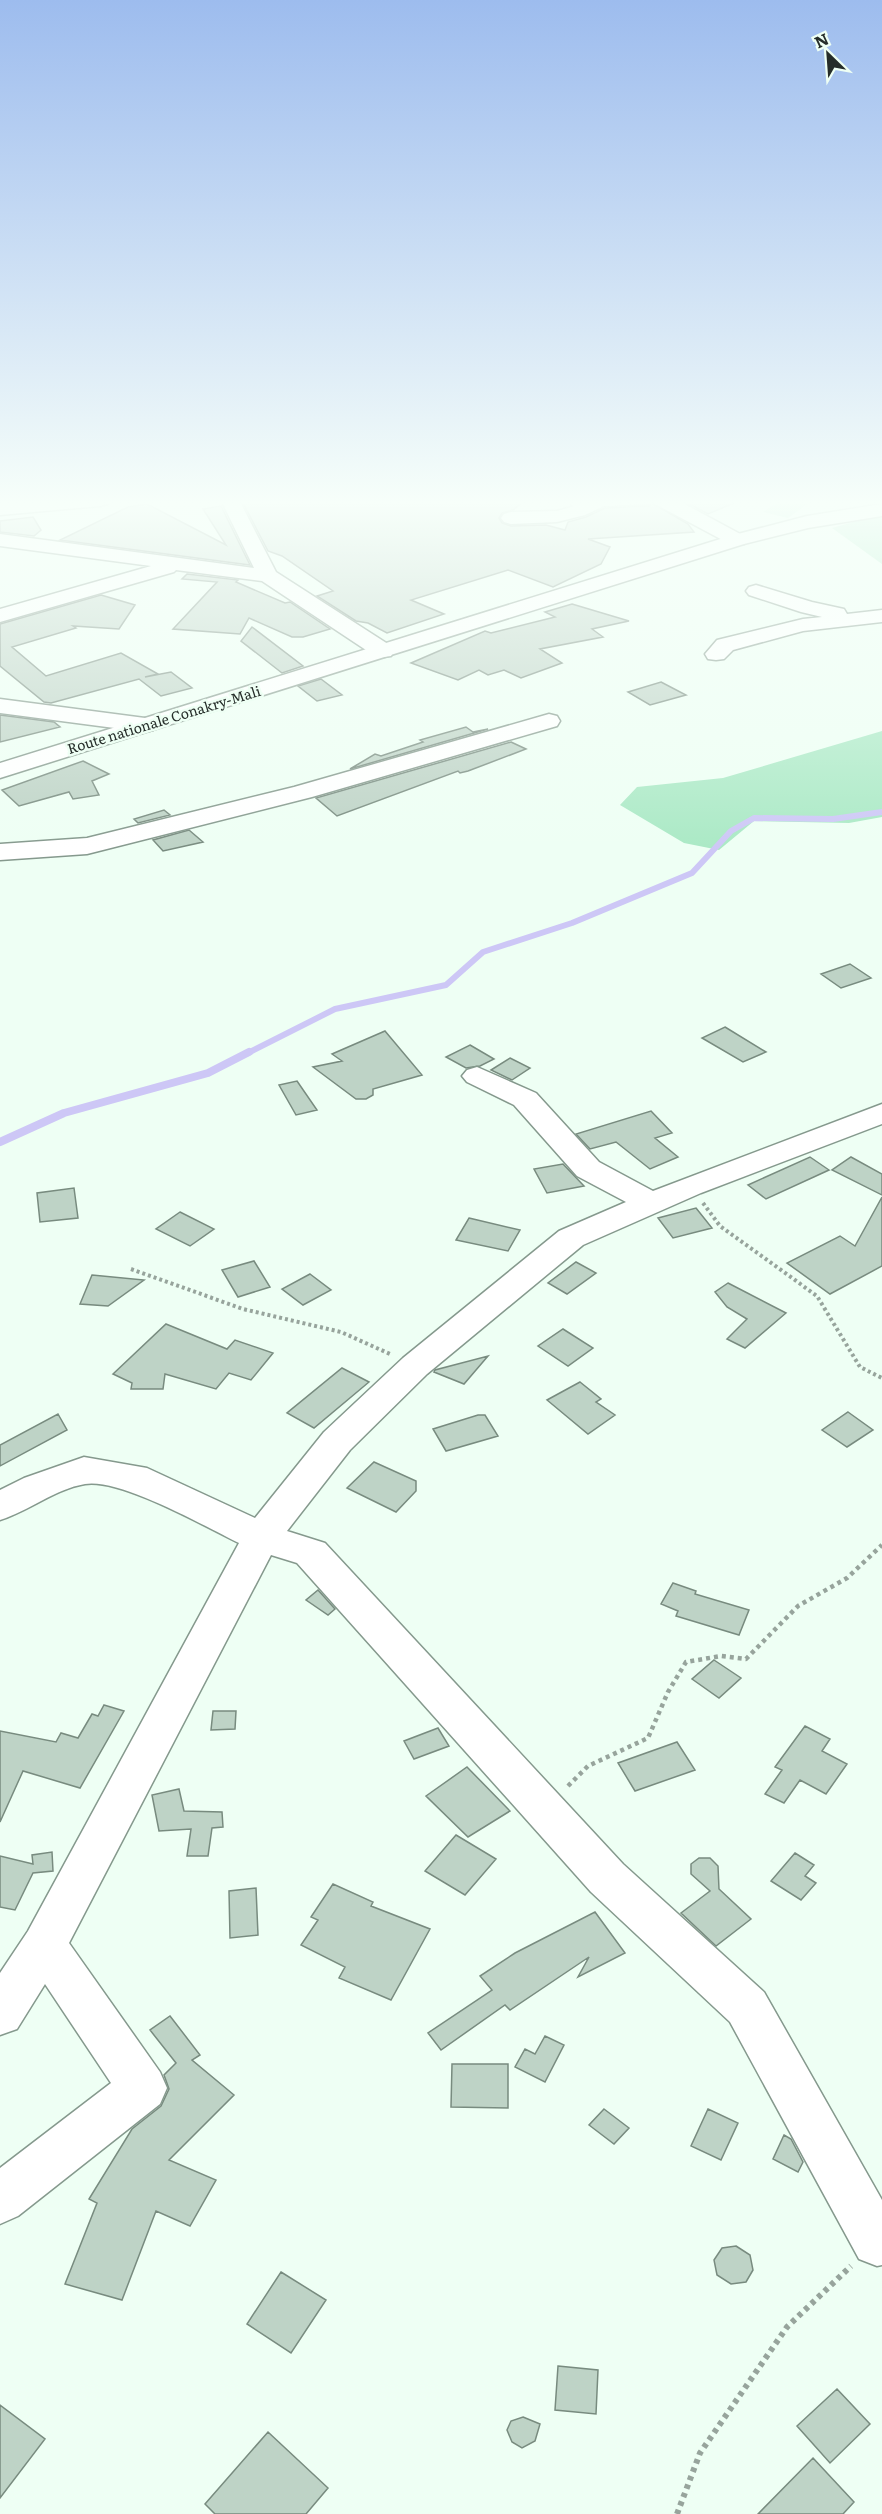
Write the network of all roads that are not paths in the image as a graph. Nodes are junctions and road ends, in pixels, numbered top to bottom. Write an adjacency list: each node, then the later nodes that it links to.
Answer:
1 (331, 617): 4 (main road)
2 (490, 617): 4 (main road, Route nationale Conakry-Mali)
3 (864, 617): 5 (main road)
4 (383, 651): 8 (main road, Route nationale Conakry-Mali)
5 (716, 654)
6 (0, 706): 8 (main road)
7 (549, 721): 10 (main road)
8 (145, 725): 9 (main road, Route nationale Conakry-Mali)
9 (0, 771)
10 (0, 852)
11 (477, 1076): 13 (main road)
12 (882, 1113): 13 (main road)
13 (652, 1203): 15 (main road)
14 (0, 1506): 15 (main road)
15 (261, 1537): 16 (main road); 19 (main road)
16 (44, 1945): 17 (main road); 18 (main road)
17 (0, 2014)
18 (0, 2199)
19 (880, 2241)

